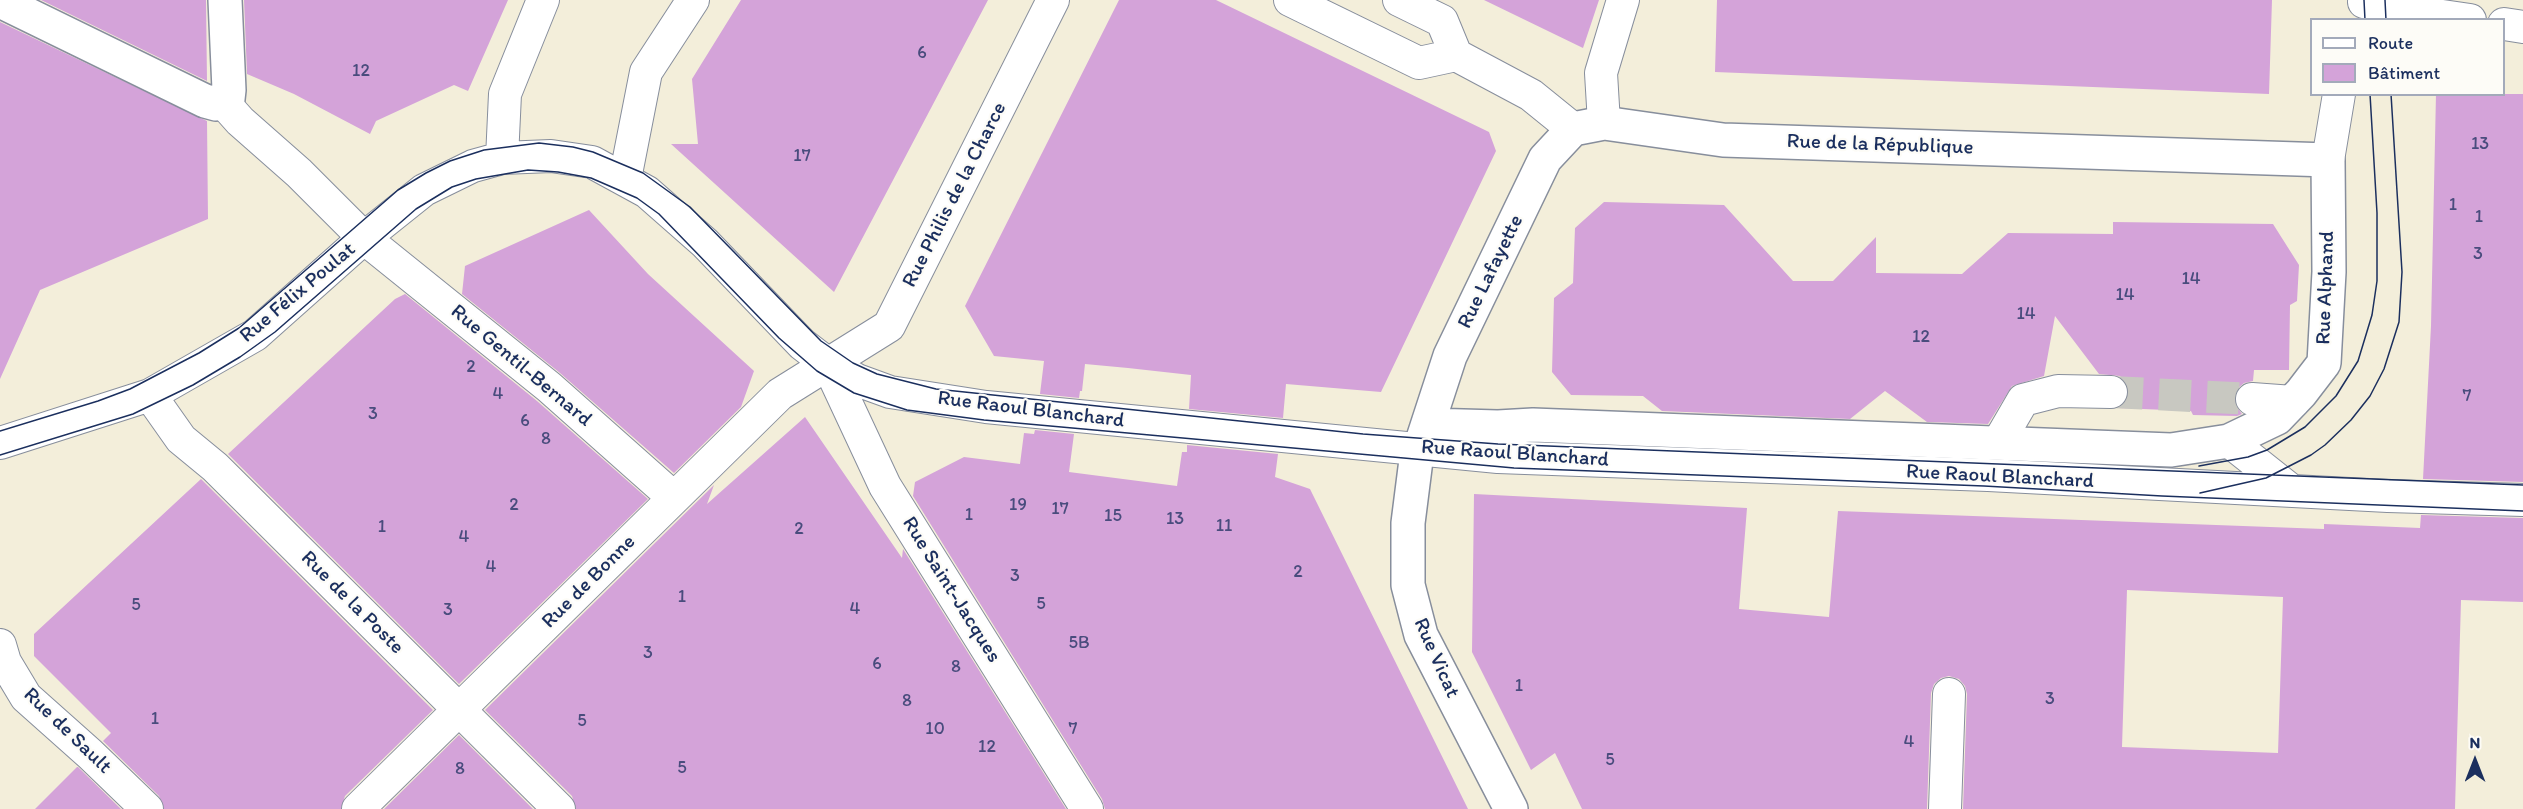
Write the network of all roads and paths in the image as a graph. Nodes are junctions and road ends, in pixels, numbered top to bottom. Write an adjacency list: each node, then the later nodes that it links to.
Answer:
1 (225, 0): 15 (street)
2 (543, 0): 17 (street)
3 (693, 0): 20 (street)
4 (1053, 0): 22 (street, Rue Philis de la Charce)
5 (1290, 0): 13 (street)
6 (1399, 0): 13 (street)
7 (1623, 0): 16 (street)
8 (0, 1): 15 (street)
9 (2363, 7): 10 (street)
10 (2456, 18)
11 (2505, 24): 12 (street)
12 (2523, 27)
13 (1456, 55): 16 (street)
14 (2339, 96): 18 (street)
15 (224, 103): 21 (street, Rue Gentil-Bernard)
16 (1588, 126): 18 (street, Rue de la République); 27 (street, Rue Lafayette)
17 (502, 158): 19 (street, Rue Félix Poulat); 21 (street, Rue Félix Poulat)
18 (2328, 160): 26 (street, Rue Alphand)
19 (592, 162): 20 (street, Rue Raoul Blanchard)
20 (625, 179): 22 (street, Rue Raoul Blanchard)
21 (364, 238): 24 (street, Rue Félix Poulat); 32 (street, Rue Gentil-Bernard)
22 (828, 364): 27 (street, Rue Raoul Blanchard); 32 (street, Rue de Bonne); 40 (street, Rue Saint-Jacques)
23 (2111, 392): 29 (street, Rue Raoul Blanchard)
24 (150, 395): 30 (street, Rue Félix Poulat); 36 (street, Rue de la Poste)
25 (2252, 399): 26 (street)
26 (2293, 402): 28 (street, Rue Alphand)
27 (1424, 437): 29 (street, Rue Raoul Blanchard); 31 (street, Rue Raoul Blanchard); 41 (street, Rue Vicat)
28 (2229, 441): 29 (street, Rue Raoul Blanchard); 31 (street)
29 (1998, 442)
30 (0, 443)
31 (2292, 491): 33 (street, Rue Raoul Blanchard)
32 (674, 498): 36 (street, Rue de Bonne)
33 (2523, 500)
34 (0, 645): 37 (street, Rue de Sault)
35 (1949, 694): 42 (street)
36 (460, 710): 38 (street, Rue de Bonne); 39 (street, Rue de la Poste)
37 (147, 809)
38 (358, 809)
39 (559, 809)
40 (1087, 809)
41 (1511, 809)
42 (1945, 809)

